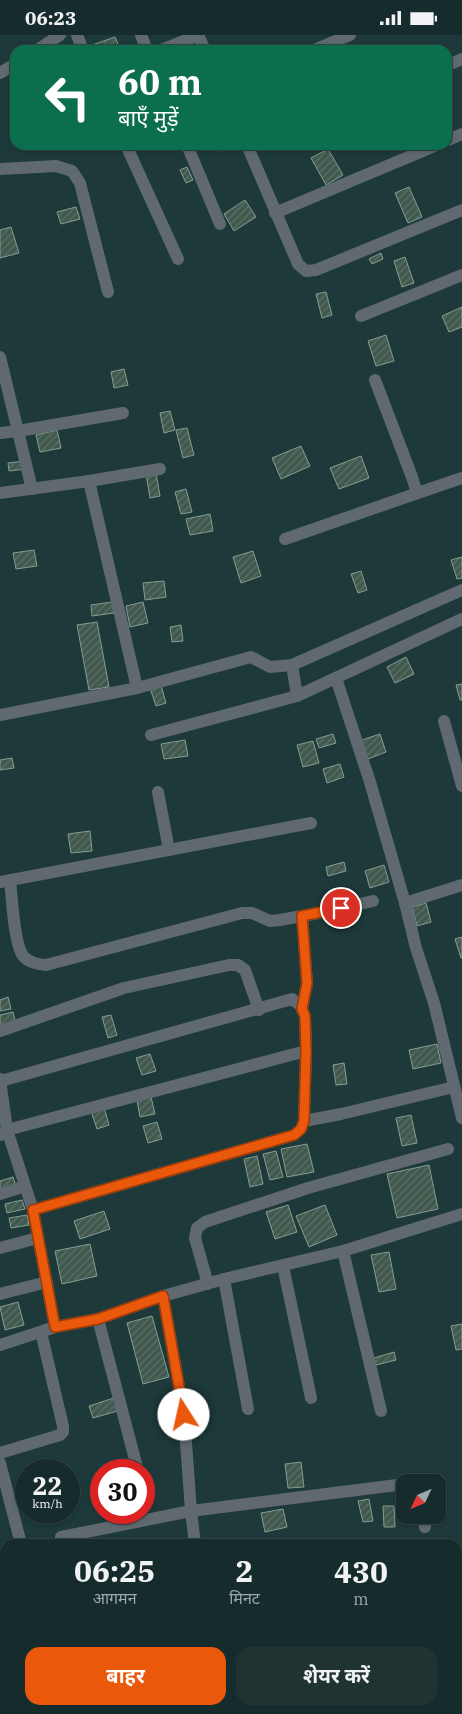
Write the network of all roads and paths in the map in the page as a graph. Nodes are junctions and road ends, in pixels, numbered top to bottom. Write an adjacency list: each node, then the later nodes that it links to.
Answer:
1 (60, 35): 4 (street)
2 (199, 35): 5 (street)
3 (350, 35): 6 (street)
4 (45, 45)
5 (174, 45)
6 (326, 45)
7 (128, 150): 15 (street)
8 (189, 150): 14 (street)
9 (253, 150): 13 (street)
10 (425, 150): 13 (street)
11 (0, 169): 17 (street)
12 (462, 211): 13 (street)
13 (275, 213)
14 (220, 224)
15 (178, 259)
16 (462, 275): 18 (street)
17 (108, 292)
18 (361, 317)
19 (0, 357): 22 (street)
20 (375, 380): 29 (street)
21 (124, 413): 22 (street)
22 (18, 431): 23 (street); 27 (street)
23 (0, 433)
24 (160, 469): 26 (street)
25 (462, 478): 29 (street)
26 (89, 481): 27 (street); 35 (street)
27 (32, 489): 28 (street)
28 (0, 493)
29 (415, 494): 30 (street)
30 (285, 539)
31 (462, 590): 33 (street)
32 (462, 619): 34 (street)
33 (292, 665): 35 (street); 36 (street)
34 (336, 678): 36 (street); 47 (street)
35 (137, 688): 37 (street)
36 (296, 696): 39 (street)
37 (0, 715)
38 (444, 721): 40 (street)
39 (151, 735)
40 (462, 786)
41 (158, 792): 43 (street)
42 (312, 823): 43 (street)
43 (169, 850): 44 (street)
44 (5, 881): 48 (street)
45 (462, 885): 47 (street)
46 (372, 901): 48 (street)
47 (404, 903): 54 (street)
48 (302, 916): 50 (street)
49 (259, 1009): 50 (street); 51 (street); 53 (street)
50 (302, 1009): 52 (street)
51 (0, 1031)
52 (306, 1051): 56 (street); 57 (street)
53 (0, 1085): 57 (street)
54 (454, 1087): 55 (street); 56 (street)
55 (462, 1118)
56 (304, 1121): 61 (street)
57 (4, 1132): 59 (street)
58 (448, 1149): 69 (street)
59 (25, 1186): 60 (street); 61 (street)
60 (0, 1194)
61 (33, 1210): 63 (street)
62 (462, 1214): 65 (street)
63 (38, 1238): 64 (street); 68 (street)
64 (0, 1248)
65 (343, 1251): 66 (street); 78 (street)
66 (283, 1266): 67 (street); 76 (street)
67 (224, 1279): 69 (street); 77 (street)
68 (47, 1282): 70 (street); 73 (street)
69 (208, 1284): 71 (street)
70 (0, 1294)
71 (163, 1296): 72 (street); 84 (street)
72 (98, 1319): 73 (street); 80 (street)
73 (55, 1327): 74 (street)
74 (41, 1333): 75 (street); 79 (street)
75 (0, 1345)
76 (311, 1398)
77 (248, 1409)
78 (381, 1411)
79 (0, 1453)
80 (135, 1459)
81 (0, 1463): 83 (street)
82 (396, 1485): 84 (street)
83 (5, 1500): 86 (street)
84 (191, 1511): 85 (street); 87 (street)
85 (60, 1537)
86 (19, 1539)
87 (194, 1539)

